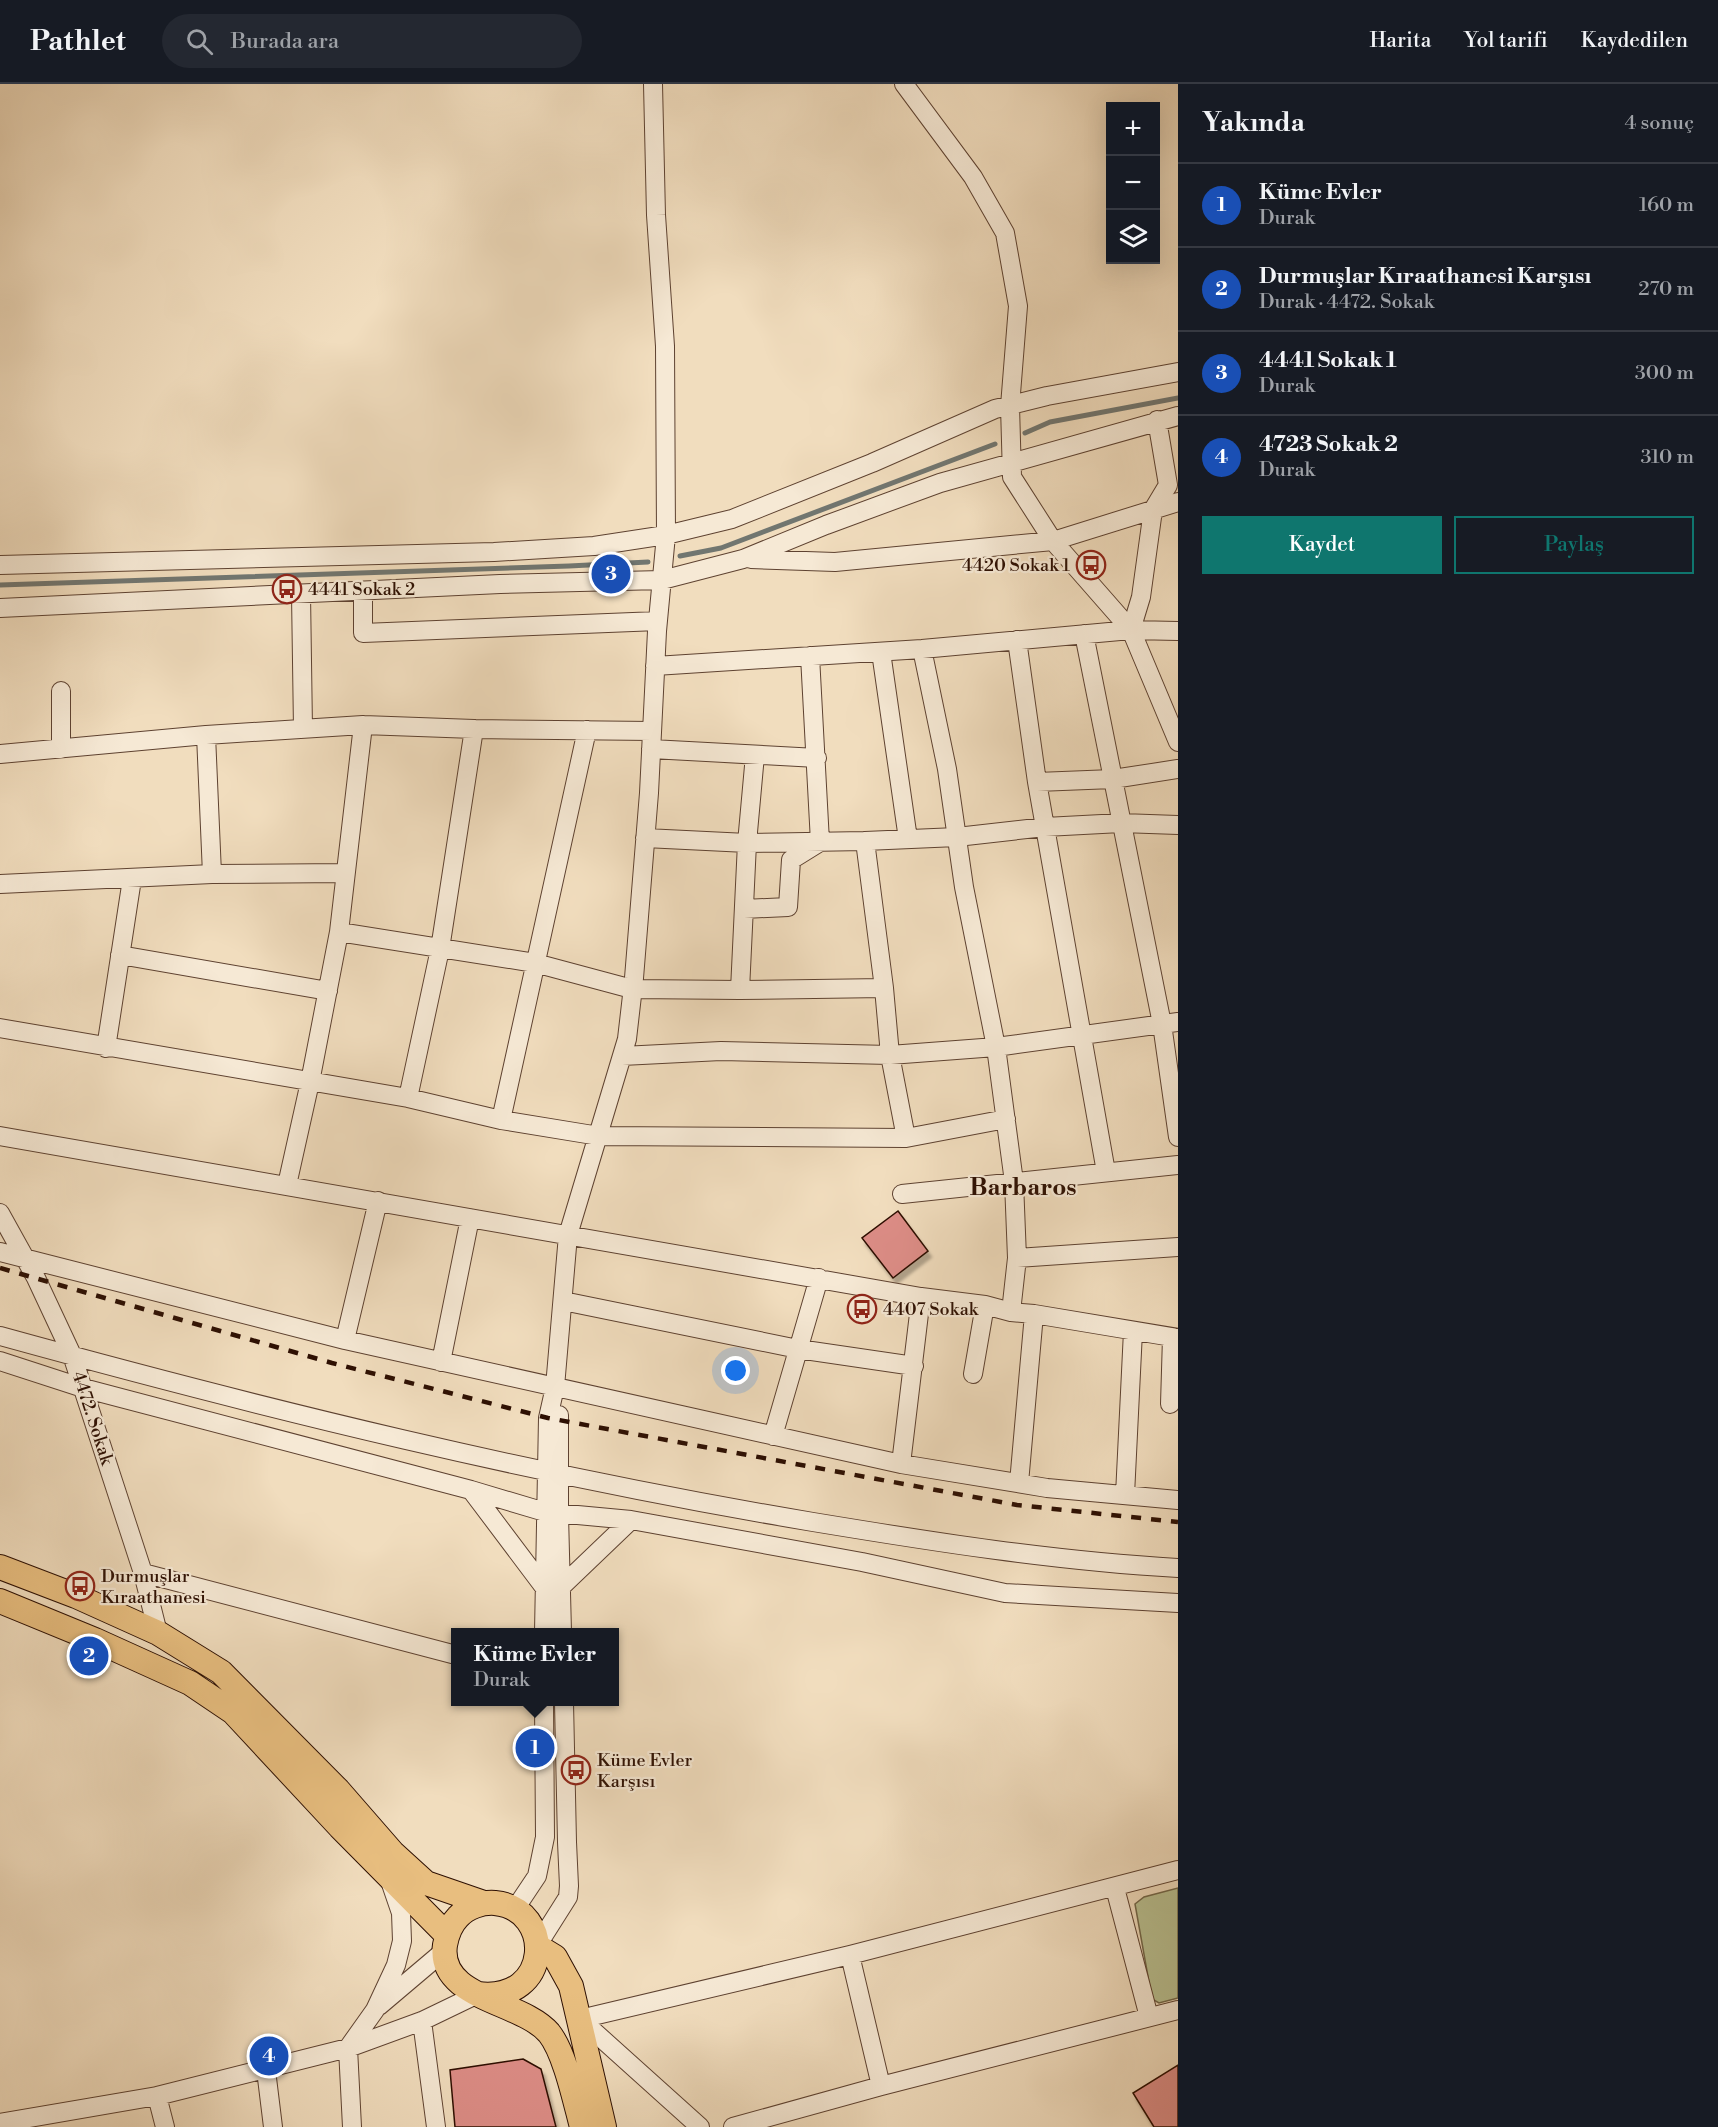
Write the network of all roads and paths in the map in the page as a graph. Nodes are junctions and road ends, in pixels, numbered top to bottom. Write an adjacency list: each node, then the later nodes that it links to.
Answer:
1 (653, 84): 10 (street)
2 (904, 84): 4 (street)
3 (1178, 372): 4 (street)
4 (1010, 406): 7 (street); 10 (street)
5 (1178, 416): 6 (street)
6 (1157, 420): 7 (street); 9 (street)
7 (1011, 463): 11 (street); 12 (street)
8 (1178, 502): 9 (street)
9 (1153, 510): 11 (street); 19 (street)
10 (666, 535): 13 (street); 14 (street)
11 (1053, 541): 12 (street); 19 (street)
12 (743, 559): 14 (street)
13 (0, 565)
14 (662, 580): 15 (street); 18 (street)
15 (363, 592): 16 (street); 18 (street)
16 (302, 594): 17 (street); 29 (street)
17 (0, 608)
18 (658, 621): 26 (street)
19 (1131, 630): 20 (street); 21 (street); 34 (street)
20 (1178, 631)
21 (1084, 634): 22 (street); 40 (street)
22 (1017, 640): 23 (street); 41 (street)
23 (922, 649): 24 (street); 45 (street)
24 (881, 652): 25 (street); 47 (street)
25 (810, 656): 26 (street); 38 (street)
26 (655, 666): 33 (street)
27 (61, 692): 35 (street)
28 (363, 725): 29 (street); 30 (street); 51 (street)
29 (303, 729): 32 (street)
30 (474, 729): 31 (street); 57 (street)
31 (587, 730): 33 (street); 59 (street)
32 (206, 735): 35 (street); 52 (street)
33 (652, 740): 37 (street); 46 (street)
34 (1178, 742)
35 (61, 749): 36 (street)
36 (0, 754)
37 (755, 754): 38 (street); 50 (street)
38 (817, 758): 49 (street)
39 (1178, 769): 40 (street)
40 (1113, 778): 41 (street); 42 (street)
41 (1037, 782): 44 (street)
42 (1121, 823): 43 (street); 44 (street); 64 (street)
43 (1178, 825)
44 (1045, 827): 45 (street); 66 (street)
45 (957, 837): 47 (street); 67 (street)
46 (645, 838): 50 (street); 61 (street)
47 (908, 838): 48 (street)
48 (866, 841): 49 (street); 60 (street)
49 (820, 842): 50 (street); 55 (street)
50 (747, 843): 55 (street)
51 (345, 873): 52 (street); 56 (street)
52 (212, 874): 53 (street)
53 (132, 879): 54 (street); 58 (street)
54 (0, 884)
55 (744, 909): 62 (street)
56 (339, 932): 57 (street); 63 (street)
57 (440, 949): 59 (street); 72 (street)
58 (120, 955): 63 (street); 68 (street)
59 (535, 963): 61 (street); 74 (street)
60 (884, 988): 62 (street); 69 (street)
61 (632, 989): 62 (street); 70 (street)
62 (740, 990)
63 (328, 991): 71 (street)
64 (1170, 1023): 66 (street); 77 (street)
65 (0, 1028): 68 (street)
66 (1081, 1035): 67 (street); 80 (street)
67 (996, 1047): 69 (street); 73 (street)
68 (106, 1048): 71 (street)
69 (890, 1055): 70 (street); 78 (street)
70 (622, 1056): 76 (street)
71 (310, 1083): 72 (street); 82 (street)
72 (408, 1098): 74 (street)
73 (1006, 1119): 78 (street); 81 (street)
74 (501, 1120): 76 (street)
75 (0, 1136): 82 (street)
76 (599, 1136): 78 (street); 87 (street)
77 (1178, 1137)
78 (906, 1138)
79 (1178, 1165): 80 (street)
80 (1106, 1172): 81 (street)
81 (1014, 1182): 83 (street); 90 (street)
82 (287, 1185): 84 (street)
83 (902, 1194)
84 (378, 1201): 86 (street); 101 (street)
85 (0, 1213): 91 (street, 4472. Sokak)
86 (470, 1218): 87 (street); 105 (street)
87 (568, 1235): 92 (street); 94 (street)
88 (1178, 1246): 90 (street)
89 (0, 1252): 91 (street)
90 (1017, 1258): 96 (street)
91 (25, 1259): 101 (street); 103 (street, 4472. Sokak)
92 (819, 1278): 93 (street); 102 (street)
93 (921, 1296): 95 (street); 106 (street)
94 (563, 1301): 102 (street); 109 (street)
95 (985, 1305): 96 (street); 107 (street)
96 (1011, 1312): 97 (street)
97 (1034, 1314): 98 (street); 114 (street)
98 (1133, 1331): 100 (street); 116 (street)
99 (0, 1335): 103 (street)
100 (1175, 1338): 110 (street)
101 (345, 1340): 105 (street)
102 (798, 1349): 106 (street); 111 (street)
103 (72, 1355): 108 (street, 4472. Sokak); 113 (street)
104 (0, 1361): 108 (street)
105 (441, 1362): 109 (street)
106 (914, 1366): 112 (street)
107 (973, 1374)
108 (83, 1388): 115 (street); 122 (street, 4472. Sokak)
109 (555, 1388): 111 (street); 113 (street)
110 (1170, 1404)
111 (773, 1436): 112 (street)
112 (901, 1464): 114 (street)
113 (553, 1473): 118 (street); 121 (street)
114 (1019, 1483): 116 (street)
115 (471, 1490): 118 (street); 123 (street)
116 (1125, 1495): 117 (street)
117 (1178, 1500)
118 (552, 1514): 119 (street); 123 (street)
119 (631, 1520): 123 (street); 125 (street)
120 (0, 1567): 128 (main road)
121 (1178, 1568)
122 (143, 1573): 128 (street, 4472. Sokak); 129 (street)
123 (553, 1587): 126 (street); 127 (street)
124 (2, 1603): 133 (main road)
125 (1178, 1603)
126 (545, 1628)
127 (561, 1628)
128 (158, 1633): 135 (main road)
129 (451, 1654)
130 (544, 1706): 136 (street)
131 (564, 1706): 138 (street)
132 (1178, 1870): 134 (street)
133 (388, 1876): 137 (main road); 141 (street)
134 (1115, 1888): 139 (street); 143 (street)
135 (484, 1903): 136 (main road); 137 (main road)
136 (515, 1909): 138 (main road)
137 (445, 1943): 140 (main road); 141 (street)
138 (537, 1946): 140 (main road); 144 (main road)
139 (850, 1955): 144 (street); 148 (street)
140 (478, 1994): 145 (street); 155 (main road)
141 (375, 2010): 146 (street)
142 (1178, 2010): 143 (street)
143 (1149, 2017): 148 (street)
144 (580, 2019): 156 (main road); 157 (street)
145 (422, 2021): 146 (street); 154 (street)
146 (348, 2048): 147 (street); 153 (street)
147 (266, 2070): 149 (street); 152 (street)
148 (881, 2086): 158 (street)
149 (157, 2096): 150 (street); 151 (street)
150 (4, 2124)
151 (165, 2127)
152 (273, 2127)
153 (352, 2127)
154 (436, 2127)
155 (582, 2127)
156 (604, 2127)
157 (700, 2127)
158 (733, 2127)

